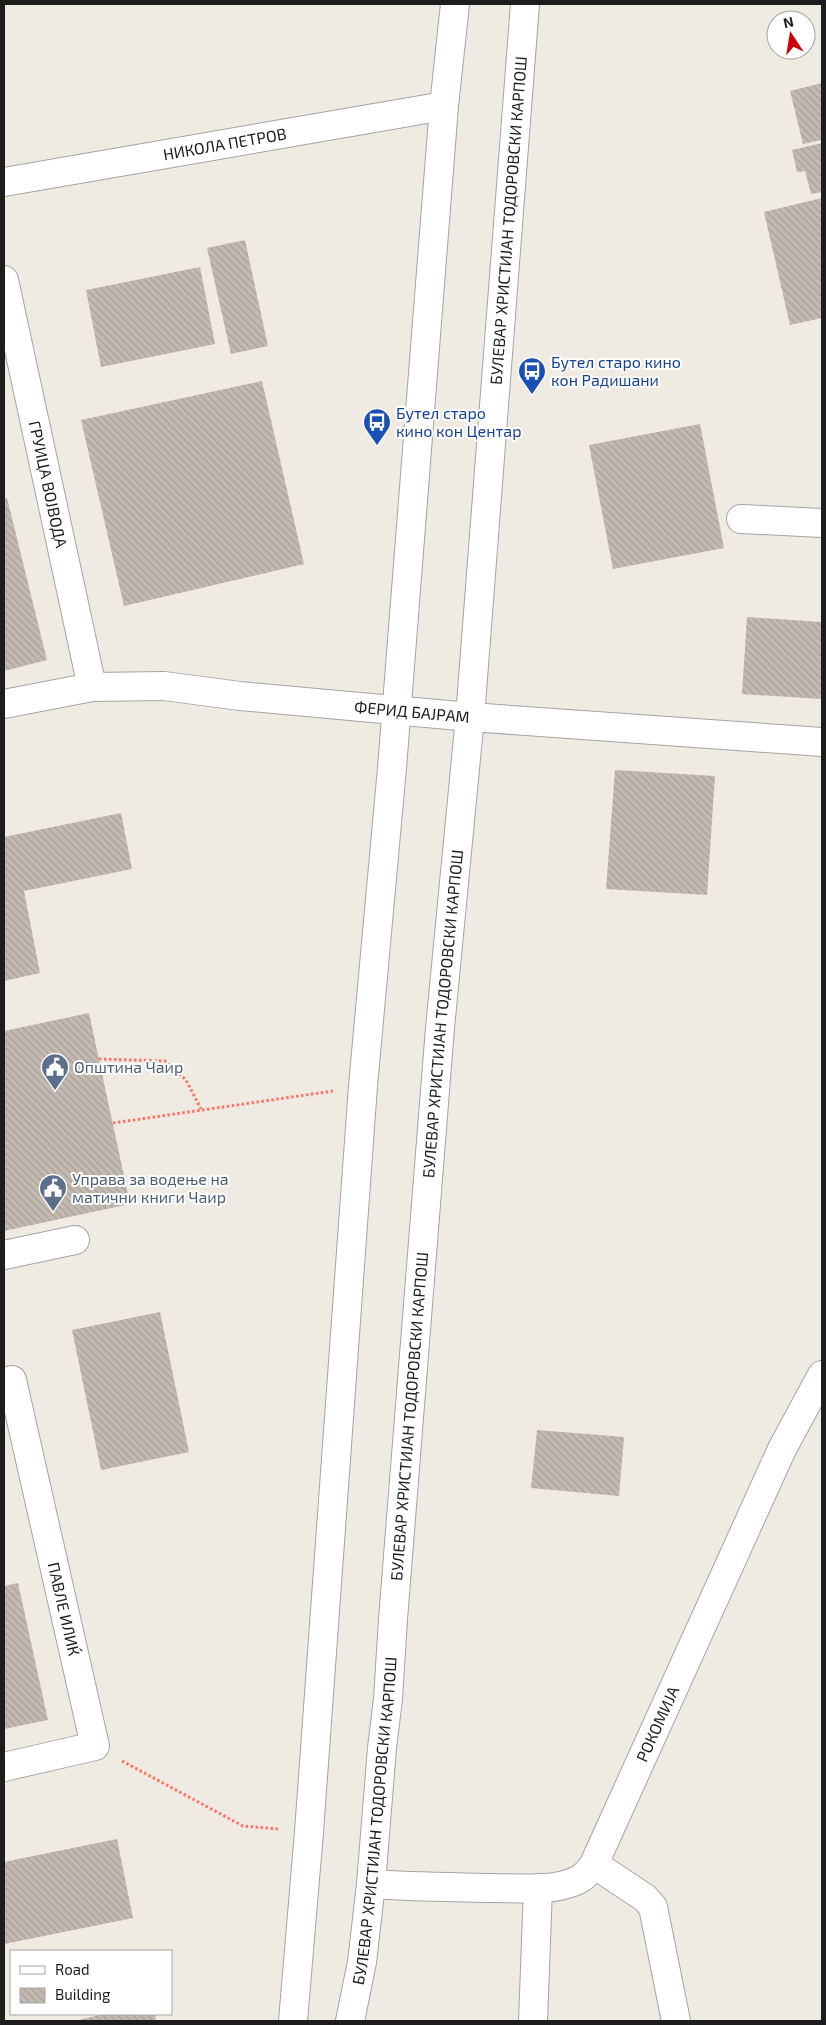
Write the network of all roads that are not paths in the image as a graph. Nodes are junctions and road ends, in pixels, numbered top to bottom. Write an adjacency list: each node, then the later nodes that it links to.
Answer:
1 (455, 4): 3 (street)
2 (525, 4): 11 (street, БУЛЕВАР ХРИСТИЈАН ТОДОРОВСКИ КАРПОШ)
3 (444, 106): 4 (street, НИКОЛА ПЕТРОВ); 10 (street)
4 (4, 182)
5 (4, 280): 8 (street, ГРУИЦА ВОЈВОДА)
6 (741, 519): 7 (street)
7 (822, 523)
8 (92, 687): 9 (street, ФЕРИД БАЈРАМ); 10 (street, ФЕРИД БАЈРАМ)
9 (4, 704)
10 (397, 710): 11 (street, ФЕРИД БАЈРАМ); 21 (street)
11 (470, 717): 12 (street, ФЕРИД БАЈРАМ); 19 (street, БУЛЕВАР ХРИСТИЈАН ТОДОРОВСКИ КАРПОШ)
12 (822, 742)
13 (75, 1240): 14 (street)
14 (4, 1255)
15 (822, 1375): 18 (street, РОКОМИЈА)
16 (12, 1380): 17 (street, ПАВЛЕ ИЛИЌ)
17 (4, 1767)
18 (594, 1864): 20 (street, РОКОМИЈА); 24 (street)
19 (371, 1884): 20 (street, РОКОМИЈА); 22 (street, БУЛЕВАР ХРИСТИЈАН ТОДОРОВСКИ КАРПОШ)
20 (538, 1888): 23 (street)
21 (293, 2021)
22 (350, 2021)
23 (533, 2021)
24 (676, 2021)

